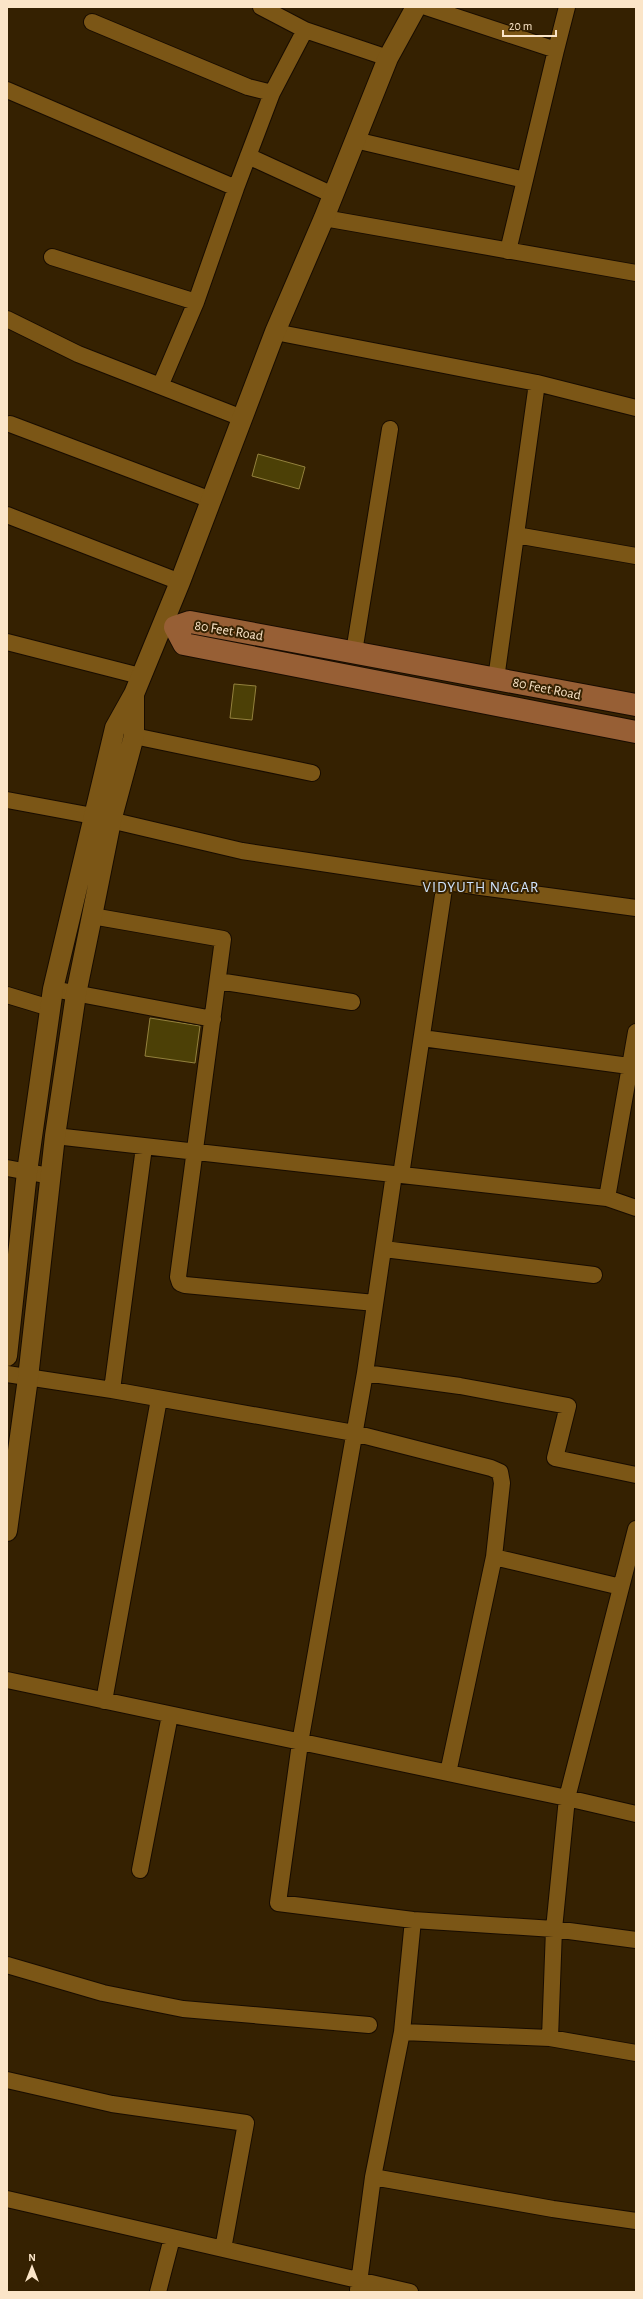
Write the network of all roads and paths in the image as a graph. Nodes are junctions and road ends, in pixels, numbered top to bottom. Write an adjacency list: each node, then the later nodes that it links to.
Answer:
1 (261, 7): 6 (street)
2 (416, 7): 8 (street)
3 (426, 7): 7 (street)
4 (567, 7): 7 (street)
5 (92, 22): 10 (street)
6 (304, 30): 8 (street); 10 (street)
7 (556, 50): 13 (street)
8 (388, 58): 11 (street)
9 (7, 90): 14 (street)
10 (272, 93): 12 (street)
11 (355, 140): 13 (street); 15 (street)
12 (248, 156): 14 (street); 15 (street)
13 (525, 180): 17 (street)
14 (236, 188): 20 (street)
15 (333, 195): 16 (street)
16 (324, 218): 17 (street); 22 (street)
17 (508, 251): 19 (street)
18 (52, 257): 20 (street)
19 (636, 273)
20 (196, 302): 24 (street)
21 (7, 319): 24 (street)
22 (275, 332): 23 (street); 26 (street)
23 (537, 383): 25 (street); 31 (street)
24 (161, 384): 26 (street)
25 (636, 408)
26 (242, 418): 29 (street)
27 (10, 424): 29 (street)
28 (390, 429): 36 (street)
29 (211, 500): 33 (street)
30 (7, 515): 33 (street)
31 (516, 535): 32 (street); 37 (street)
32 (636, 556)
33 (180, 582): 34 (street)
34 (168, 626): 36 (main road, 80 Feet Road); 38 (street); 40 (main road, 80 Feet Road)
35 (7, 642): 38 (street)
36 (354, 652): 37 (main road, 80 Feet Road)
37 (496, 679): 39 (main road, 80 Feet Road)
38 (137, 685): 41 (street); 44 (street)
39 (636, 705)
40 (636, 732)
41 (134, 736): 42 (street); 44 (street)
42 (312, 773)
43 (7, 800): 44 (street)
44 (102, 818): 45 (street); 47 (street); 51 (street)
45 (445, 882): 46 (street); 55 (street)
46 (636, 908)
47 (92, 916): 48 (street); 49 (street)
48 (218, 981): 52 (street); 53 (street)
49 (76, 994): 51 (street); 53 (street); 57 (street)
50 (7, 995): 51 (street)
51 (52, 999): 61 (street)
52 (352, 1002)
53 (213, 1019): 59 (street)
54 (636, 1032): 56 (street)
55 (422, 1038): 56 (street); 62 (street)
56 (629, 1066): 64 (street)
57 (54, 1136): 58 (street); 63 (street)
58 (144, 1146): 59 (street); 74 (street)
59 (196, 1152): 62 (street); 69 (street)
60 (7, 1168): 61 (street)
61 (28, 1172): 63 (street); 68 (street)
62 (398, 1175): 64 (street); 66 (street)
63 (50, 1176): 73 (street)
64 (607, 1198): 65 (street)
65 (636, 1208)
66 (384, 1250): 67 (street); 69 (street)
67 (594, 1275)
68 (11, 1295): 70 (street)
69 (375, 1303): 71 (street)
70 (7, 1356)
71 (365, 1373): 76 (street); 77 (street)
72 (7, 1374): 73 (street)
73 (28, 1378): 74 (street); 79 (street)
74 (112, 1390): 75 (street)
75 (159, 1400): 76 (street); 83 (street)
76 (354, 1433): 80 (street); 85 (street)
77 (636, 1475)
78 (636, 1529): 81 (street)
79 (7, 1531)
80 (494, 1557): 81 (street); 86 (street)
81 (621, 1587): 87 (street)
82 (7, 1680): 83 (street)
83 (104, 1701): 84 (street)
84 (170, 1715): 85 (street); 89 (street)
85 (300, 1743): 86 (street); 90 (street)
86 (448, 1773): 87 (street)
87 (567, 1798): 88 (street); 91 (street)
88 (636, 1814)
89 (140, 1870)
90 (413, 1920): 91 (street); 95 (street)
91 (554, 1929): 92 (street); 96 (street)
92 (636, 1940)
93 (7, 1965): 94 (street)
94 (369, 2025)
95 (402, 2032): 96 (street); 99 (street)
96 (550, 2038): 97 (street)
97 (636, 2053)
98 (7, 2080): 103 (street)
99 (373, 2178): 101 (street); 104 (street)
100 (7, 2199): 102 (street)
101 (636, 2221)
102 (172, 2238): 103 (street); 105 (street)
103 (223, 2249): 104 (street)
104 (358, 2287): 106 (street)
105 (158, 2292)
106 (410, 2292)

